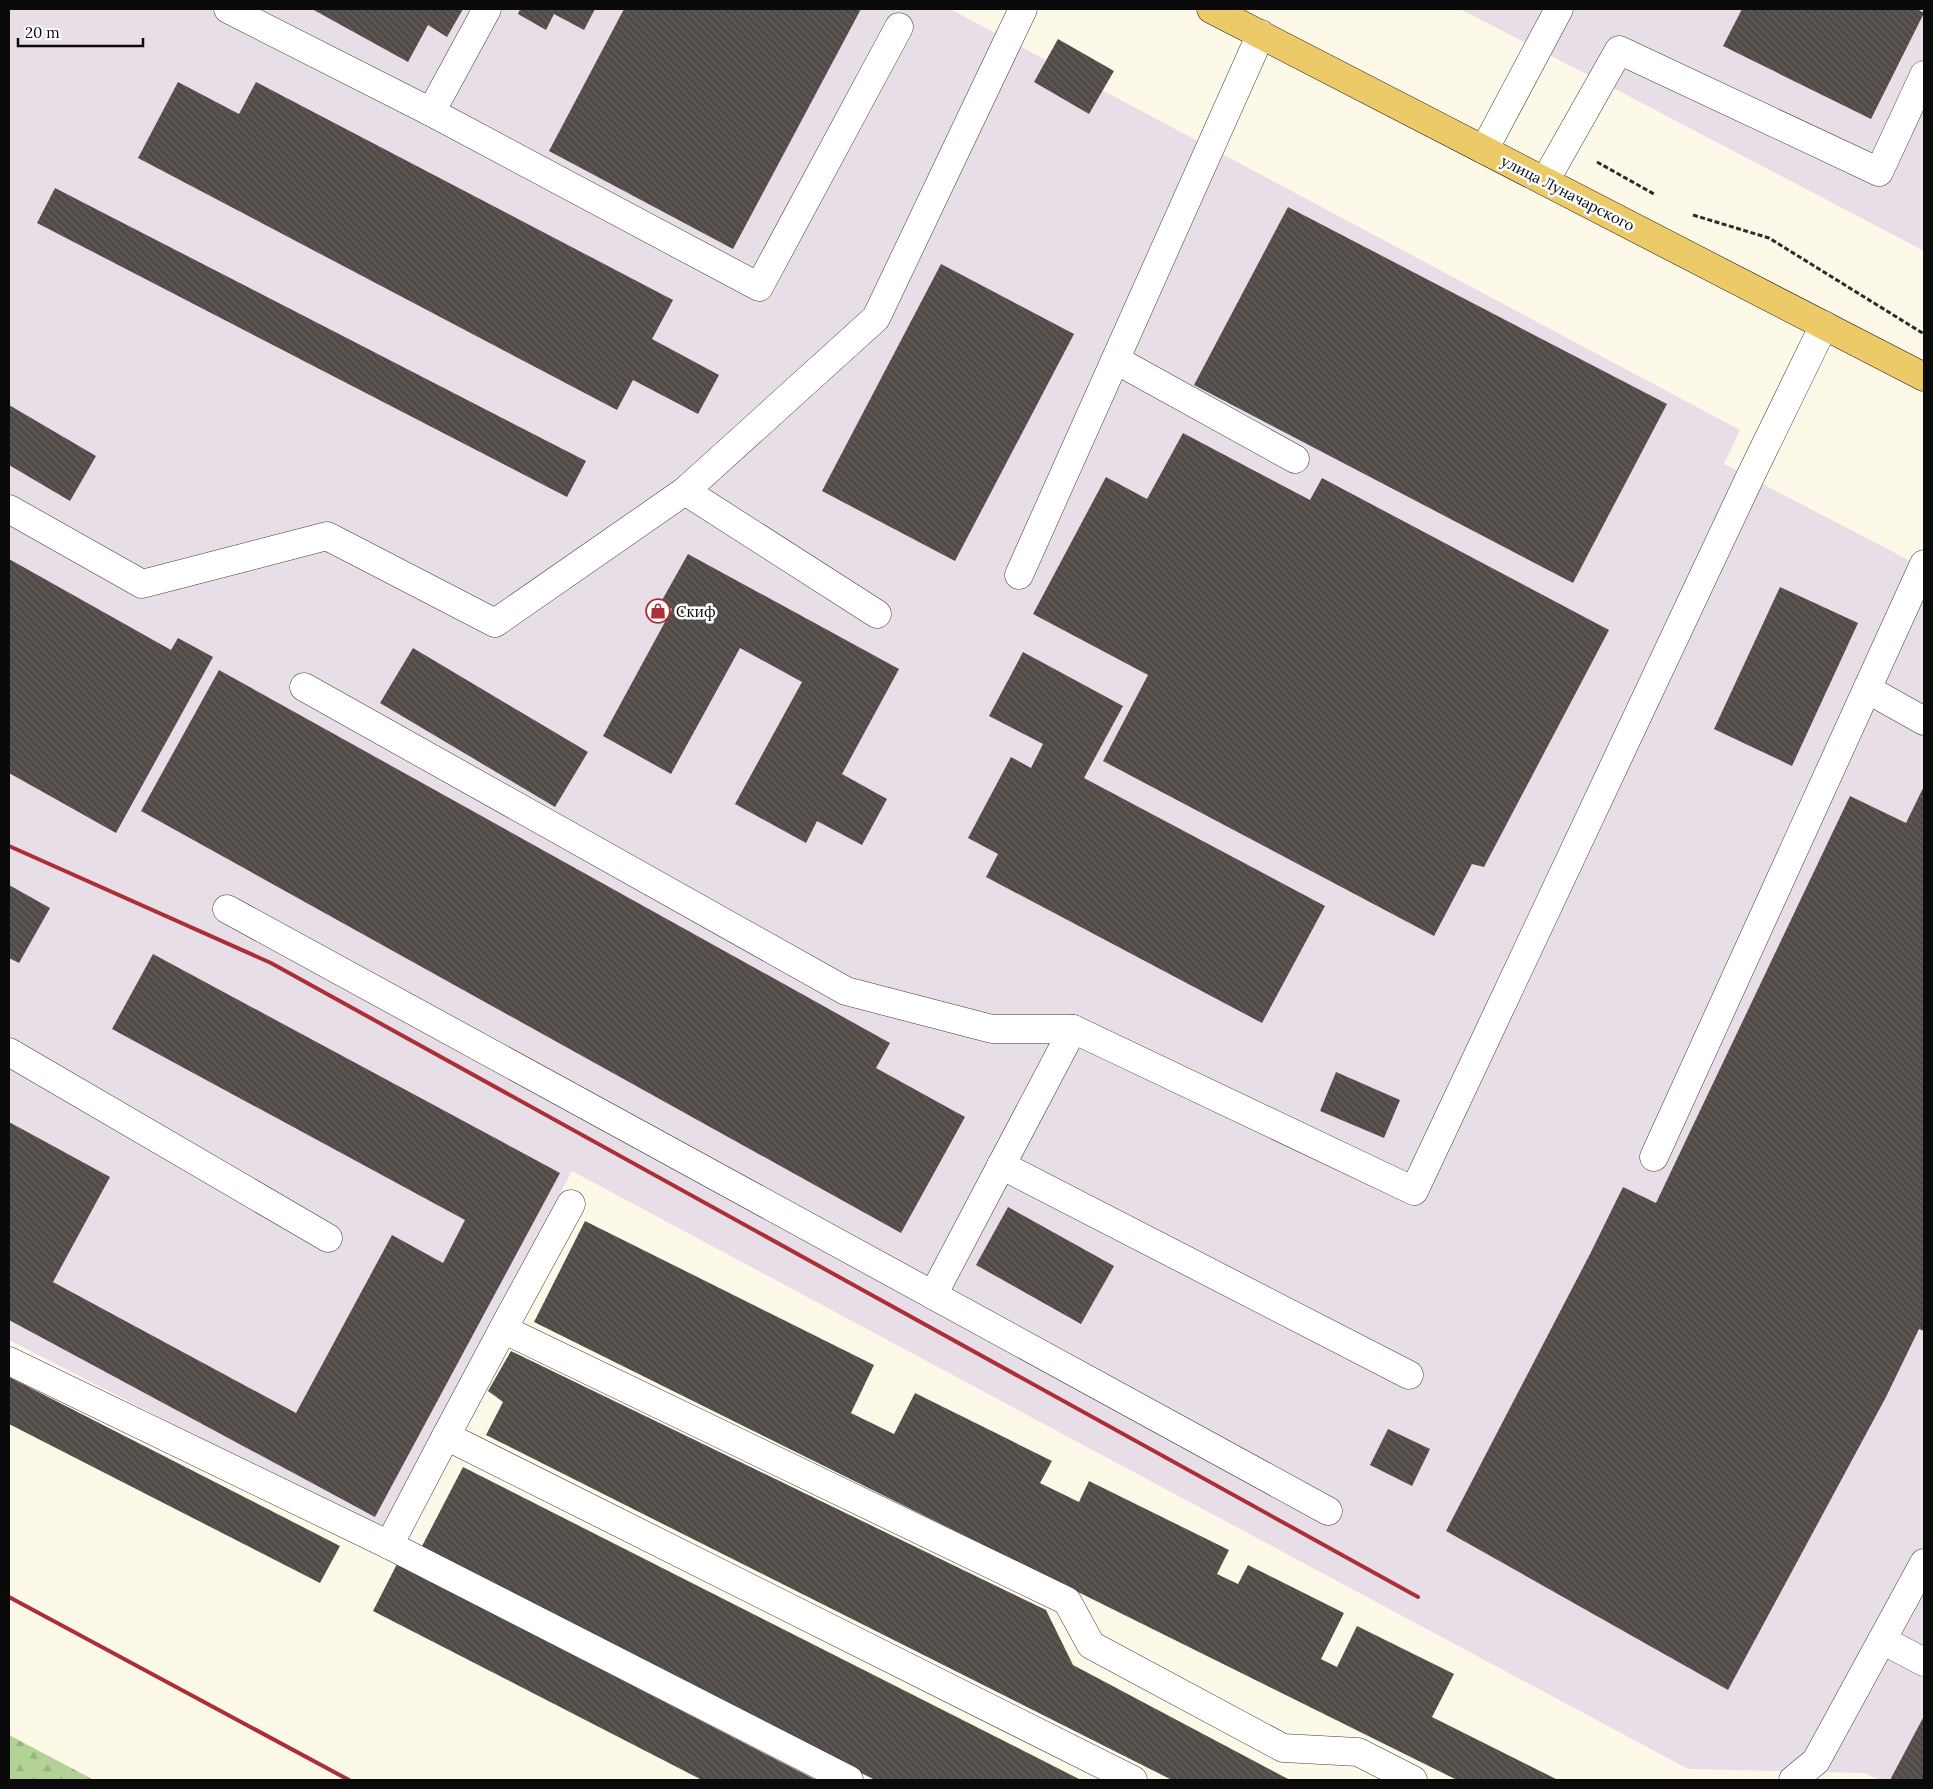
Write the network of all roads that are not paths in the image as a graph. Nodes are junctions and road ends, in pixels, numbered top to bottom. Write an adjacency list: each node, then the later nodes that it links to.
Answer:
1 (228, 9): 9 (lane)
2 (487, 9): 9 (lane)
3 (1023, 9): 16 (lane)
4 (1211, 9): 7 (main road, улица Луначарского)
5 (1559, 9): 10 (lane)
6 (899, 27): 9 (lane)
7 (1261, 34): 10 (main road, улица Луначарского); 13 (lane)
8 (1924, 75): 11 (lane)
9 (431, 112)
10 (1484, 150): 11 (main road, улица Луначарского)
11 (1546, 181): 12 (main road, улица Луначарского)
12 (1824, 325): 14 (main road, улица Луначарского); 25 (lane)
13 (1116, 360): 15 (lane); 19 (lane)
14 (1924, 376)
15 (1296, 459)
16 (685, 491): 17 (lane); 20 (lane)
17 (9, 509)
18 (1924, 564): 22 (lane)
19 (1020, 575)
20 (877, 614)
21 (304, 687): 25 (lane)
22 (1867, 689): 23 (lane); 27 (lane)
23 (1924, 721)
24 (227, 909): 31 (lane)
25 (1073, 1029): 28 (lane)
26 (9, 1052): 30 (lane)
27 (1654, 1157)
28 (1002, 1165): 31 (lane); 34 (lane)
29 (571, 1204): 32 (lane)
30 (328, 1238)
31 (933, 1295): 36 (lane)
32 (503, 1329): 35 (lane); 44 (lane)
33 (9, 1361): 37 (lane)
34 (1409, 1375)
35 (446, 1436): 37 (lane); 43 (lane)
36 (1328, 1510)
37 (389, 1544): 42 (lane)
38 (1924, 1563): 39 (lane)
39 (1882, 1640): 40 (lane); 41 (lane)
40 (1924, 1662)
41 (1812, 1771): 45 (lane)
42 (849, 1780)
43 (1133, 1780)
44 (1413, 1780)
45 (1794, 1780)

